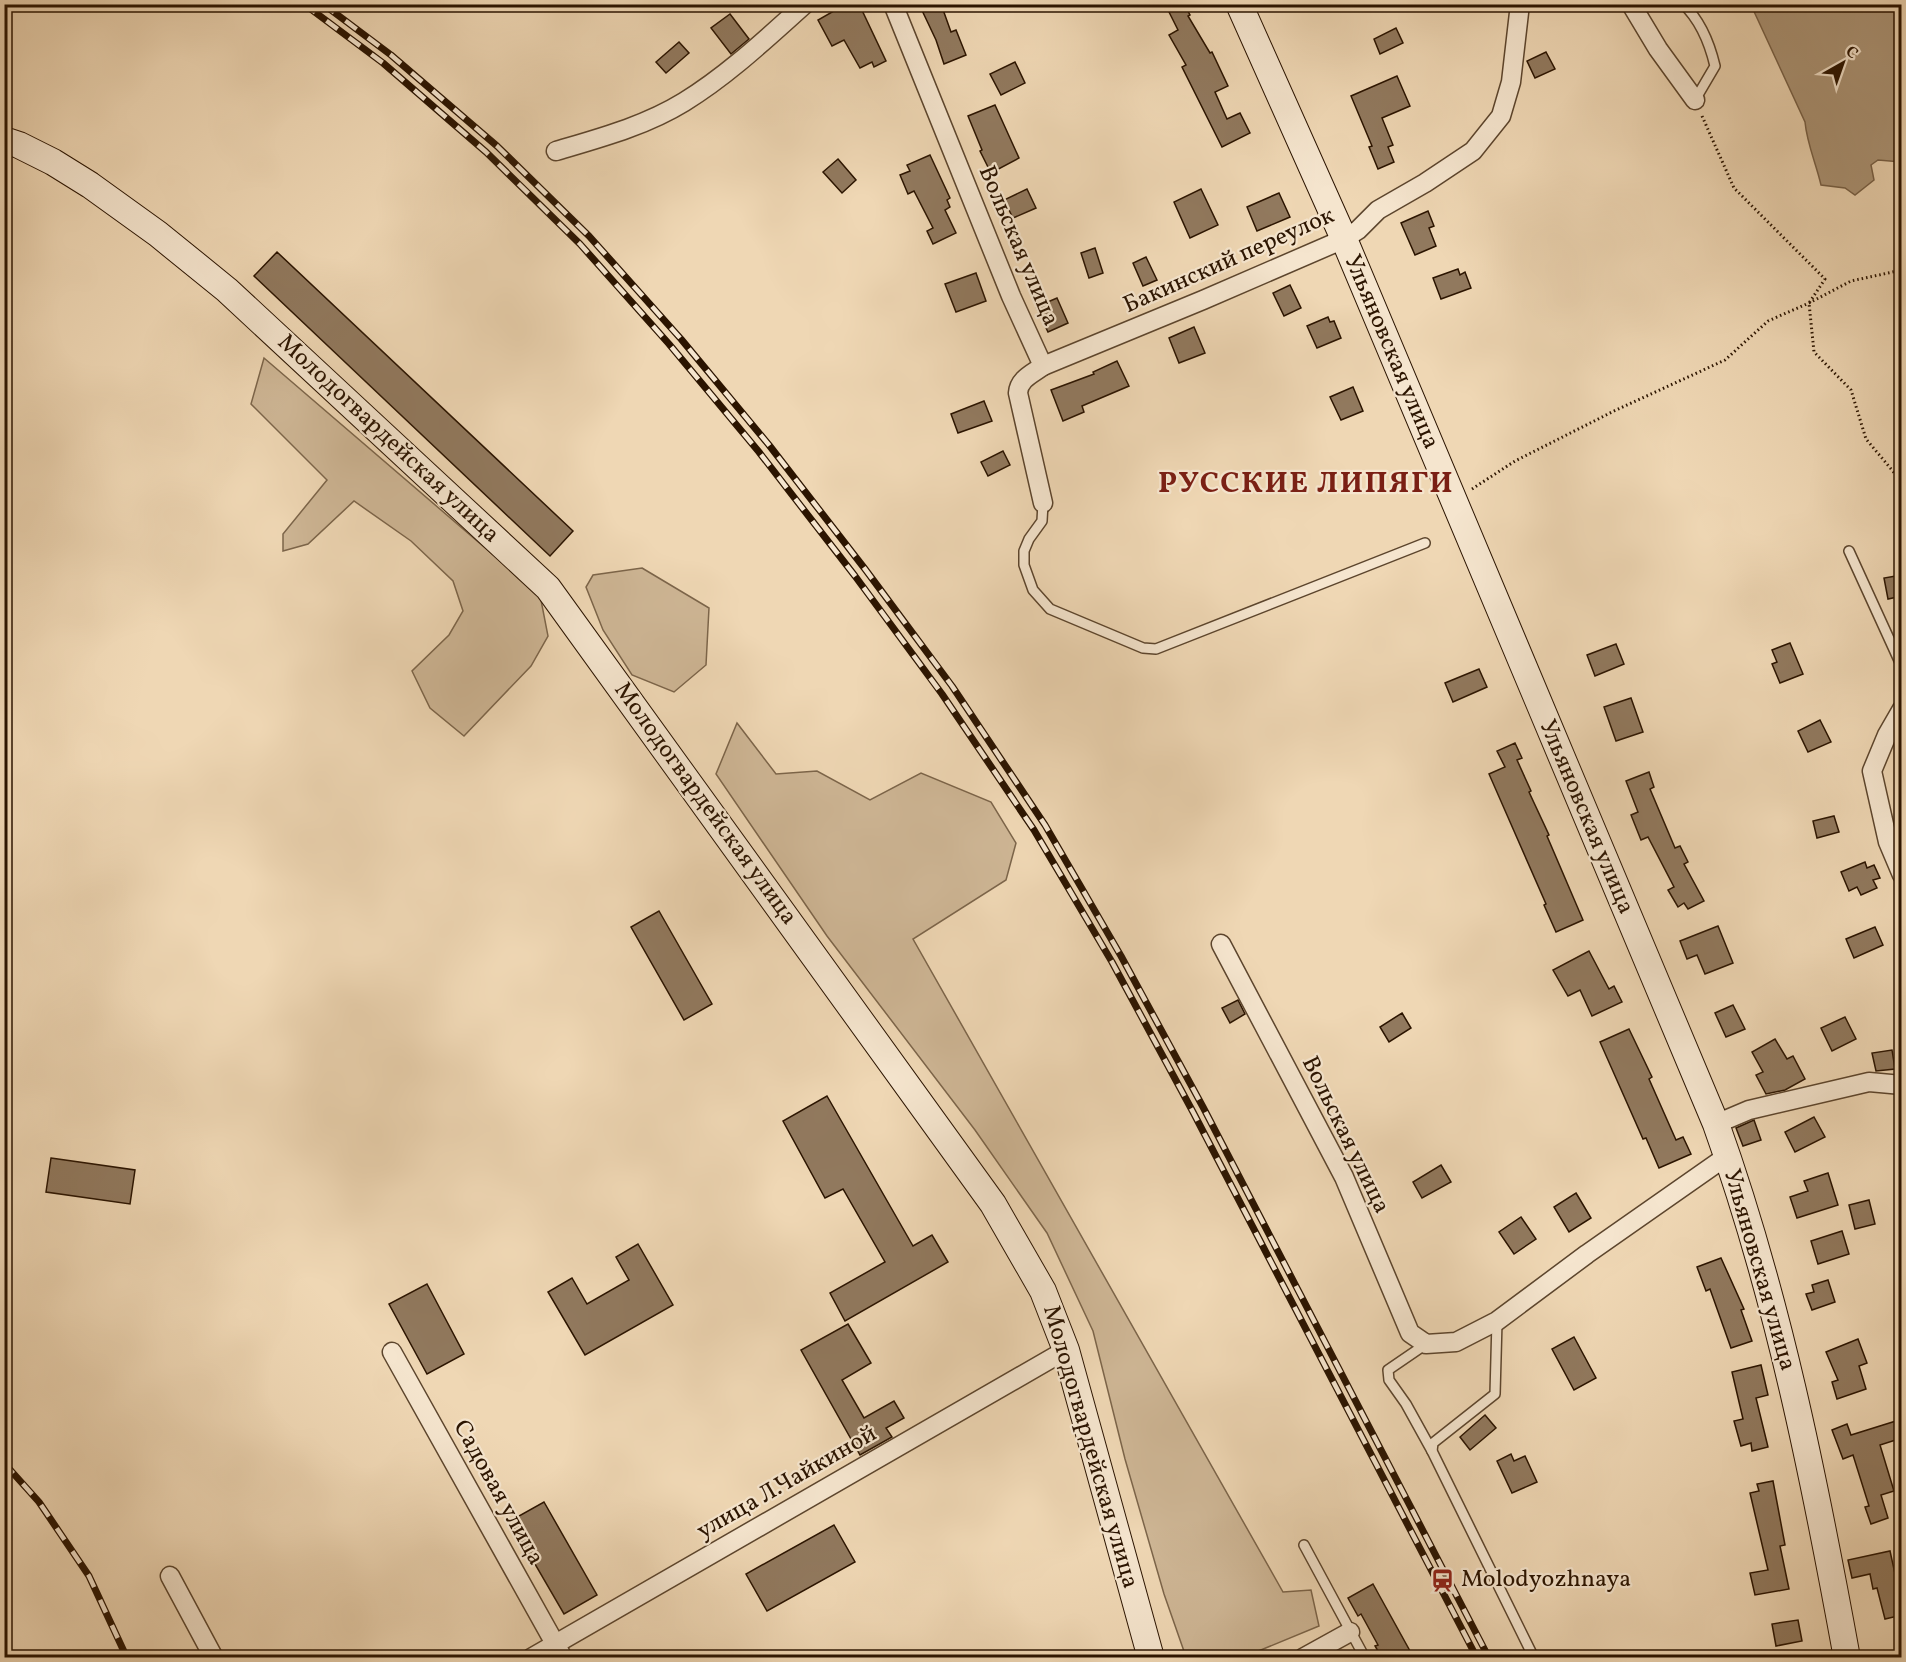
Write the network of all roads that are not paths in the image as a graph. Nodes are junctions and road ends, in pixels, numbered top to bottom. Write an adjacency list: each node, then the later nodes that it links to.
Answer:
1 (805, 4): 9 (street)
2 (893, 4): 11 (street, Вольская улица)
3 (1239, 4): 10 (street, Ульяновская улица)
4 (1520, 4): 10 (street, Бакинский переулок)
5 (1631, 4): 7 (street)
6 (1683, 4): 7 (lane)
7 (1695, 100)
8 (4, 140): 24 (street, Молодогвардейская улица)
9 (556, 151)
10 (1344, 239): 11 (street, Бакинский переулок); 20 (street, Ульяновская улица)
11 (1043, 366): 12 (street, Вольская улица)
12 (1042, 502): 13 (lane)
13 (1425, 543)
14 (1850, 551): 15 (lane)
15 (1902, 667)
16 (1902, 709): 17 (street)
17 (1902, 875)
18 (1221, 944): 23 (street, Вольская улица)
19 (1902, 1085): 20 (street)
20 (1716, 1124): 21 (street, Ульяновская улица)
21 (1727, 1156): 22 (street); 37 (street, Ульяновская улица)
22 (1497, 1321): 23 (street); 26 (lane)
23 (1426, 1344): 26 (lane)
24 (1066, 1350): 30 (street, улица Л.Чайкиной); 33 (street, Молодогвардейская улица)
25 (392, 1352): 30 (street, Садовая улица)
26 (1432, 1451): 36 (lane)
27 (1304, 1545): 29 (lane)
28 (170, 1576): 31 (street)
29 (1350, 1632): 34 (street); 35 (lane)
30 (560, 1651): 32 (street, улица Л.Чайкиной)
31 (214, 1658)
32 (531, 1658)
33 (1151, 1658)
34 (1303, 1658)
35 (1365, 1658)
36 (1534, 1658)
37 (1847, 1658)

